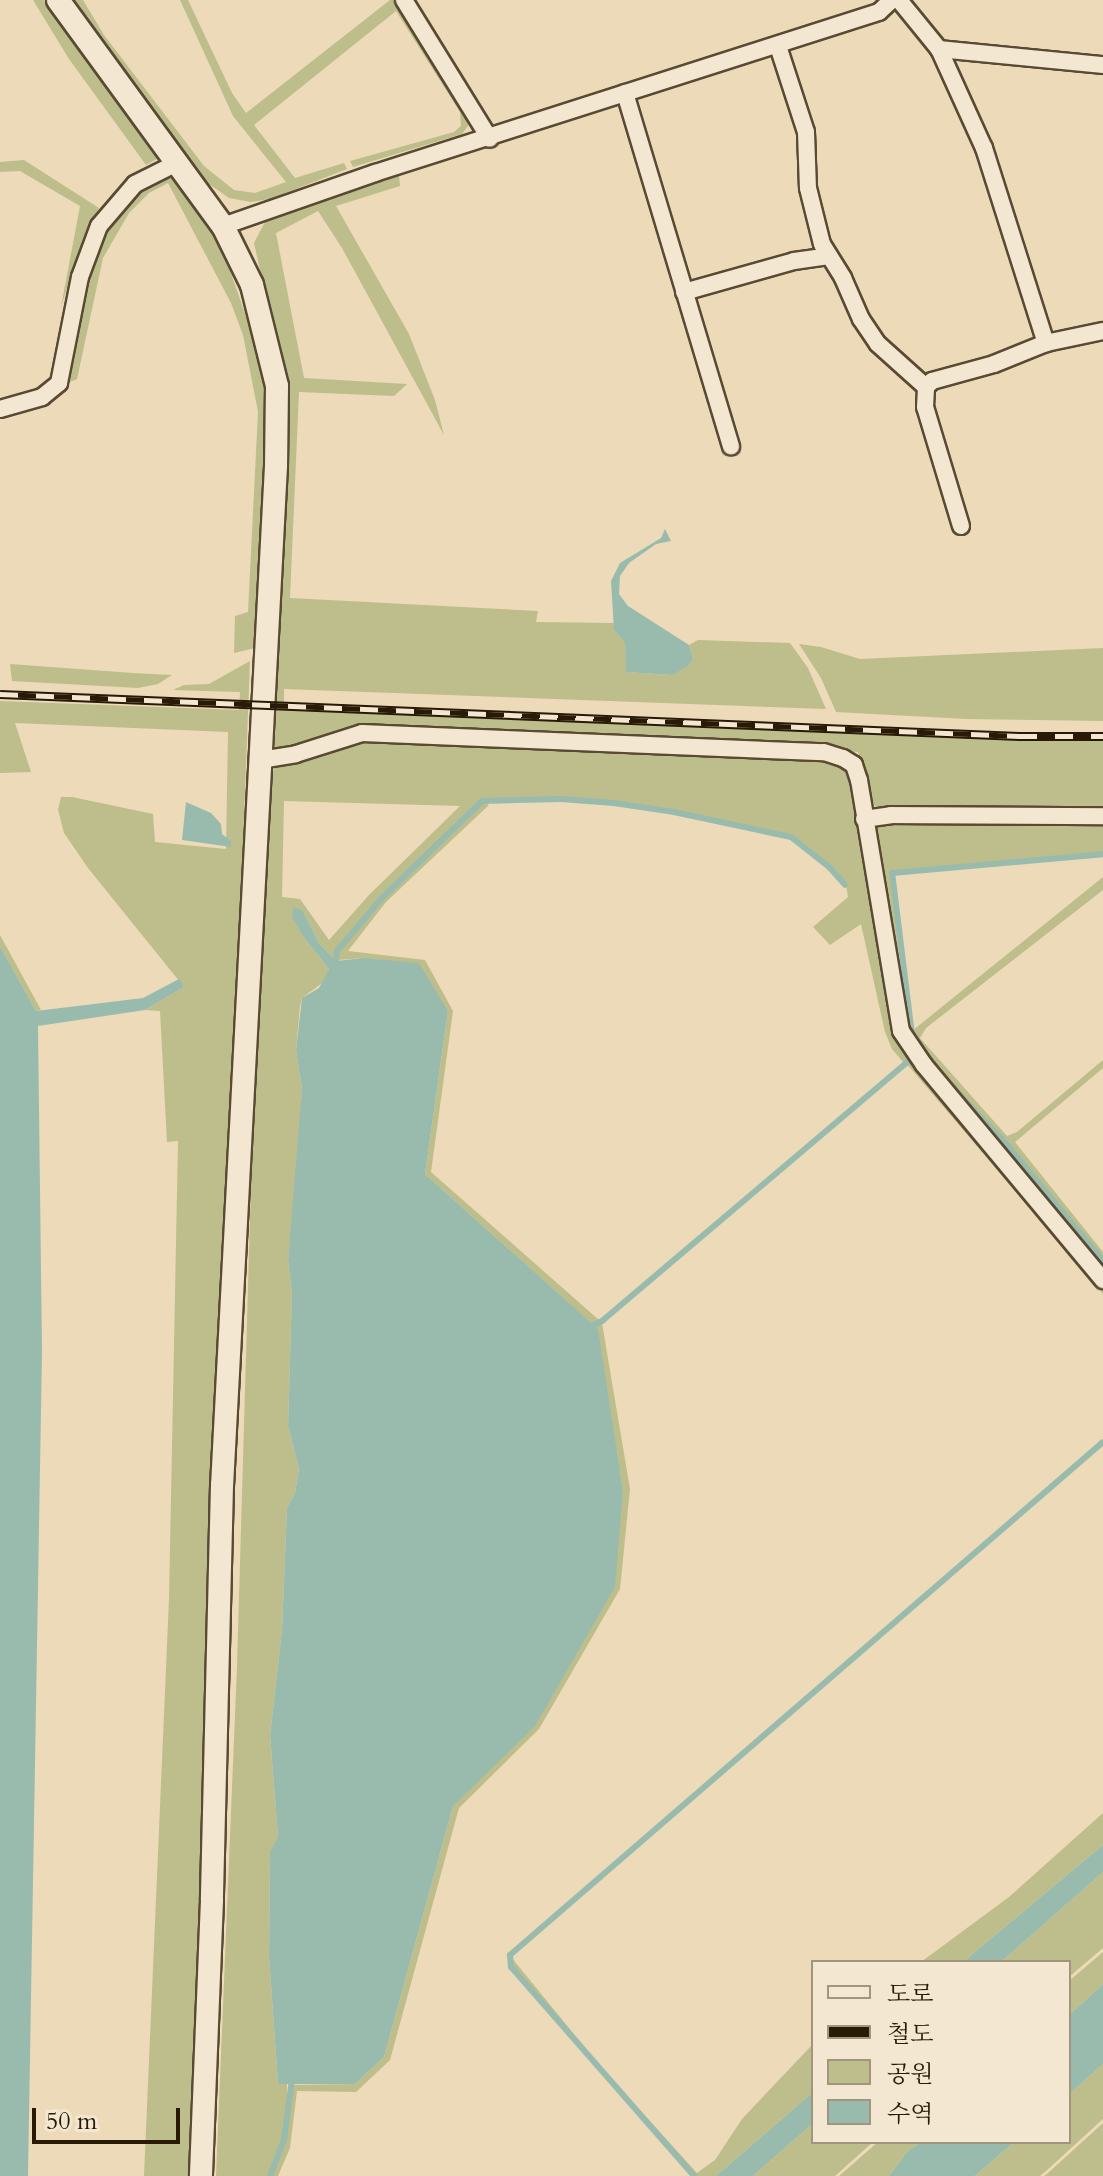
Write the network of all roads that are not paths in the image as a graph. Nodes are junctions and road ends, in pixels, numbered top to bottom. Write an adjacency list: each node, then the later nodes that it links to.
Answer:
1 (58, 0): 10 (street)
2 (404, 0): 9 (street)
3 (892, 0): 5 (street)
4 (899, 0): 6 (street)
5 (778, 46): 8 (street); 12 (street)
6 (939, 49): 7 (street); 15 (street)
7 (1103, 65)
8 (625, 93): 9 (street); 13 (street)
9 (490, 139): 11 (street)
10 (177, 163): 11 (street); 17 (street)
11 (223, 226): 20 (street)
12 (829, 256): 13 (street); 16 (street)
13 (684, 292): 18 (street)
14 (1103, 331): 15 (street)
15 (1046, 343): 16 (street)
16 (926, 387): 19 (street)
17 (0, 409)
18 (731, 446)
19 (961, 526)
20 (260, 760): 22 (street); 24 (street)
21 (1103, 816): 22 (street)
22 (864, 819): 23 (street)
23 (1103, 1280)
24 (201, 2176)

